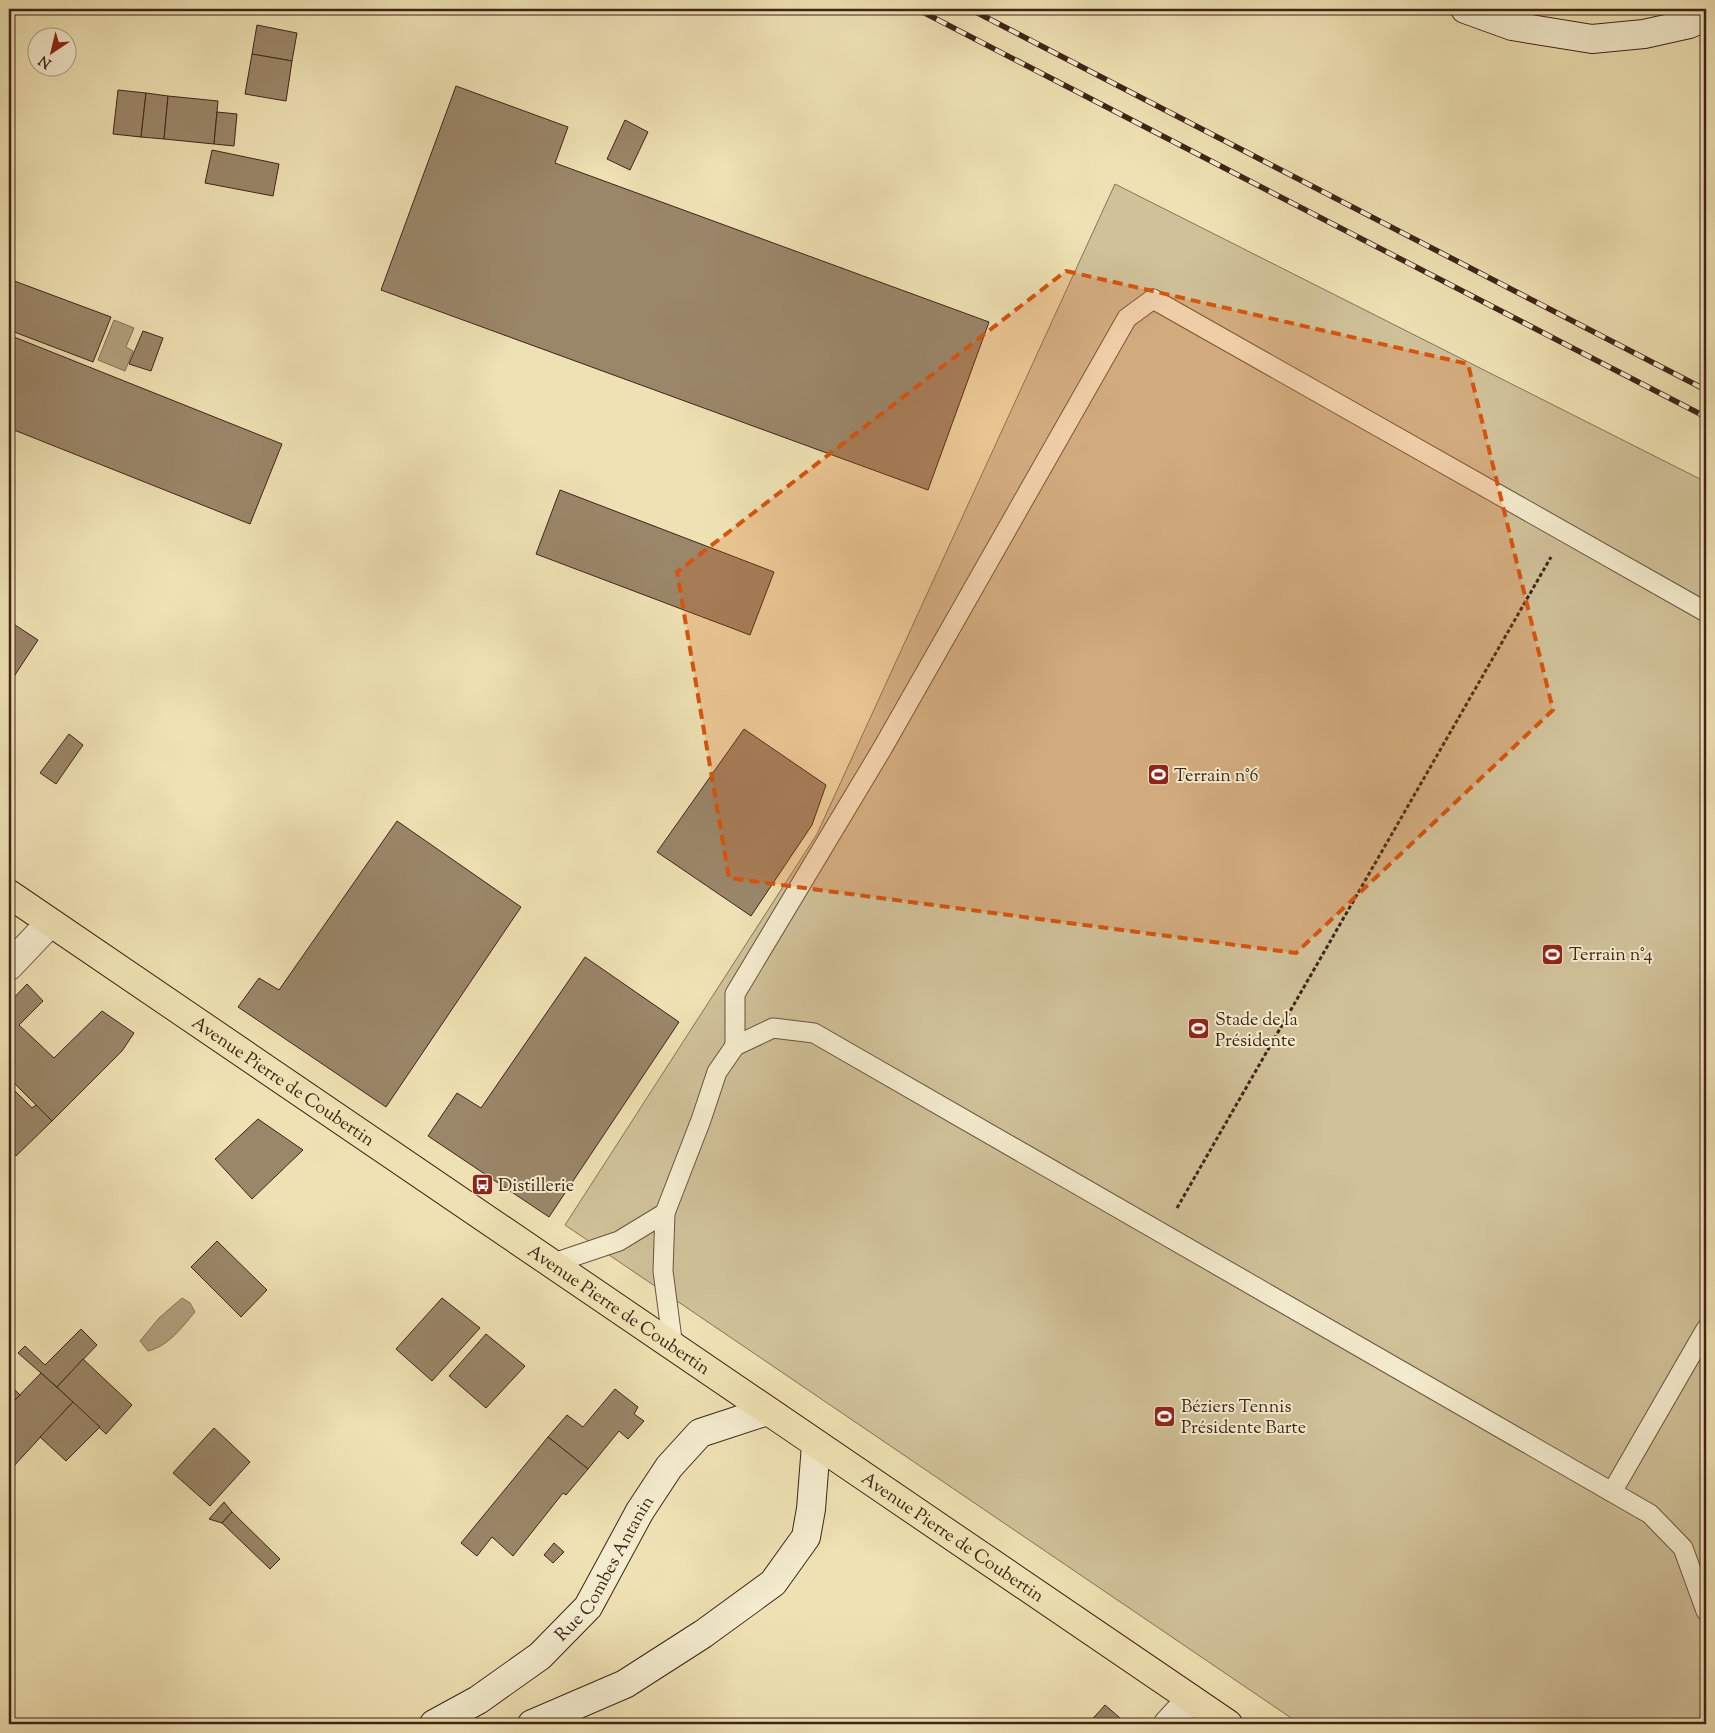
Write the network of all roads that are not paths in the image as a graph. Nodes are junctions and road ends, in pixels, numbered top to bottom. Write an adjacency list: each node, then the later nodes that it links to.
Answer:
1 (1465, 9): 2 (main road)
2 (1706, 17)
3 (1706, 612): 7 (lane)
4 (9, 894): 5 (main road, Avenue Pierre de Coubertin)
5 (50, 923): 6 (main road); 9 (main road, Avenue Pierre de Coubertin)
6 (9, 966)
7 (735, 1046): 8 (lane); 14 (lane)
8 (665, 1213): 9 (lane); 11 (lane)
9 (551, 1264): 11 (main road, Avenue Pierre de Coubertin)
10 (1706, 1329): 14 (lane)
11 (673, 1347): 12 (main road, Avenue Pierre de Coubertin)
12 (767, 1411): 13 (main road, Avenue Pierre de Coubertin); 17 (main road, Rue Combes Antanin)
13 (816, 1445): 16 (main road, Avenue Pierre de Coubertin); 18 (main road)
14 (1612, 1492): 15 (lane)
15 (1706, 1611)
16 (1191, 1699): 19 (main road); 20 (main road, Avenue Pierre de Coubertin)
17 (434, 1724)
18 (532, 1724)
19 (1168, 1724)
20 (1228, 1724)

